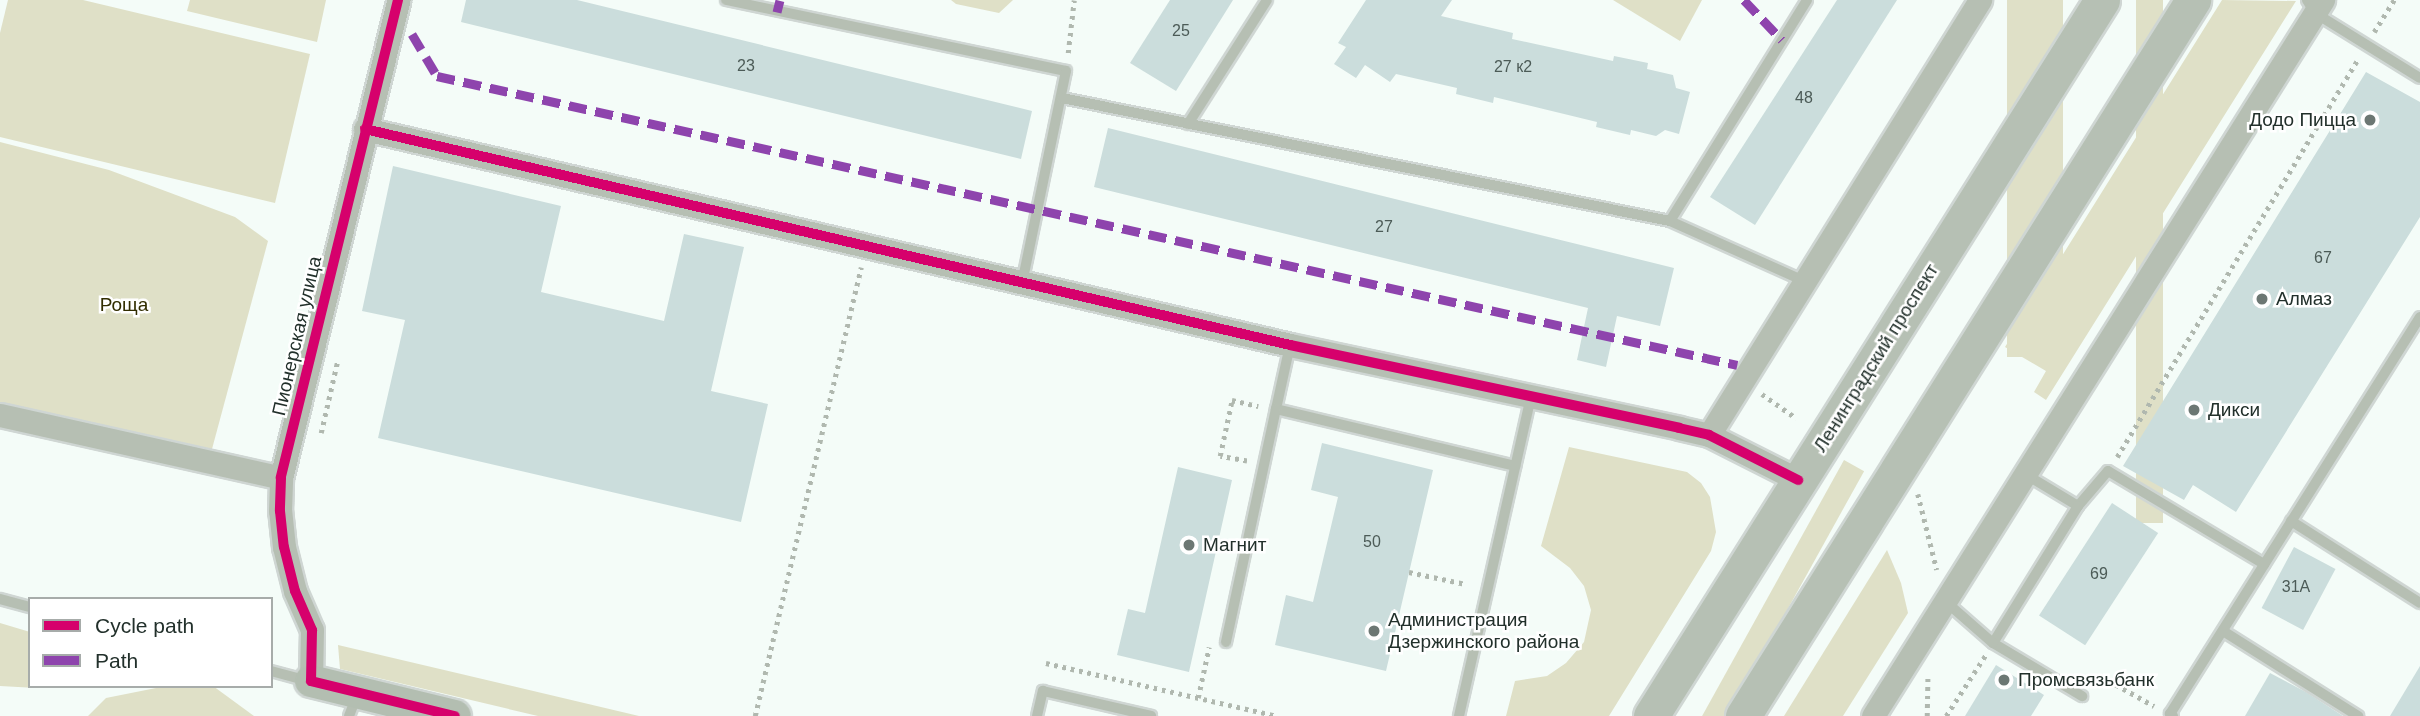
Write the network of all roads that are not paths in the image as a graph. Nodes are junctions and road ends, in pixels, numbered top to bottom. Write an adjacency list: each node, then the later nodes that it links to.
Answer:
1 (398, 0): 12 (street, Пионерская улица)
2 (726, 0): 10 (lane)
3 (1267, 0): 11 (lane)
4 (1807, 0): 13 (lane)
5 (1980, 0): 14 (street)
6 (2102, 0): 25 (main road, Ленинградский проспект)
7 (2193, 0): 46 (main road)
8 (2315, 4): 9 (lane); 23 (street)
9 (2420, 78)
10 (1062, 99): 11 (lane); 15 (lane)
11 (1188, 124): 13 (lane)
12 (365, 129): 15 (street); 24 (street, Пионерская улица)
13 (1670, 221): 14 (lane)
14 (1804, 281): 21 (street)
15 (1022, 284): 17 (street)
16 (2420, 317): 27 (lane)
17 (1290, 345): 18 (street); 19 (lane)
18 (1531, 397): 21 (street); 22 (lane)
19 (1276, 410): 22 (lane); 34 (lane)
20 (0, 415): 24 (street)
21 (1709, 435): 25 (street)
22 (1515, 466): 44 (lane)
23 (2025, 474): 26 (lane); 30 (street)
24 (281, 478): 37 (street, Пионерская улица)
25 (1798, 480): 45 (main road, Ленинградский проспект)
26 (2078, 506): 28 (lane); 35 (lane)
27 (2291, 521): 28 (lane); 31 (lane)
28 (2264, 564): 33 (lane)
29 (0, 599): 32 (lane)
30 (1945, 601): 35 (lane); 47 (street)
31 (2420, 603)
32 (28, 606)
33 (2222, 631): 40 (lane); 48 (lane)
34 (1226, 642)
35 (1993, 643): 38 (lane)
36 (273, 672): 37 (lane)
37 (311, 681): 39 (street)
38 (2082, 696)
39 (353, 704): 41 (street)
40 (2172, 715)
41 (455, 716)
42 (1037, 716): 43 (lane)
43 (1151, 716)
44 (1459, 716)
45 (1651, 716)
46 (1744, 716)
47 (1873, 716)
48 (2358, 716)

